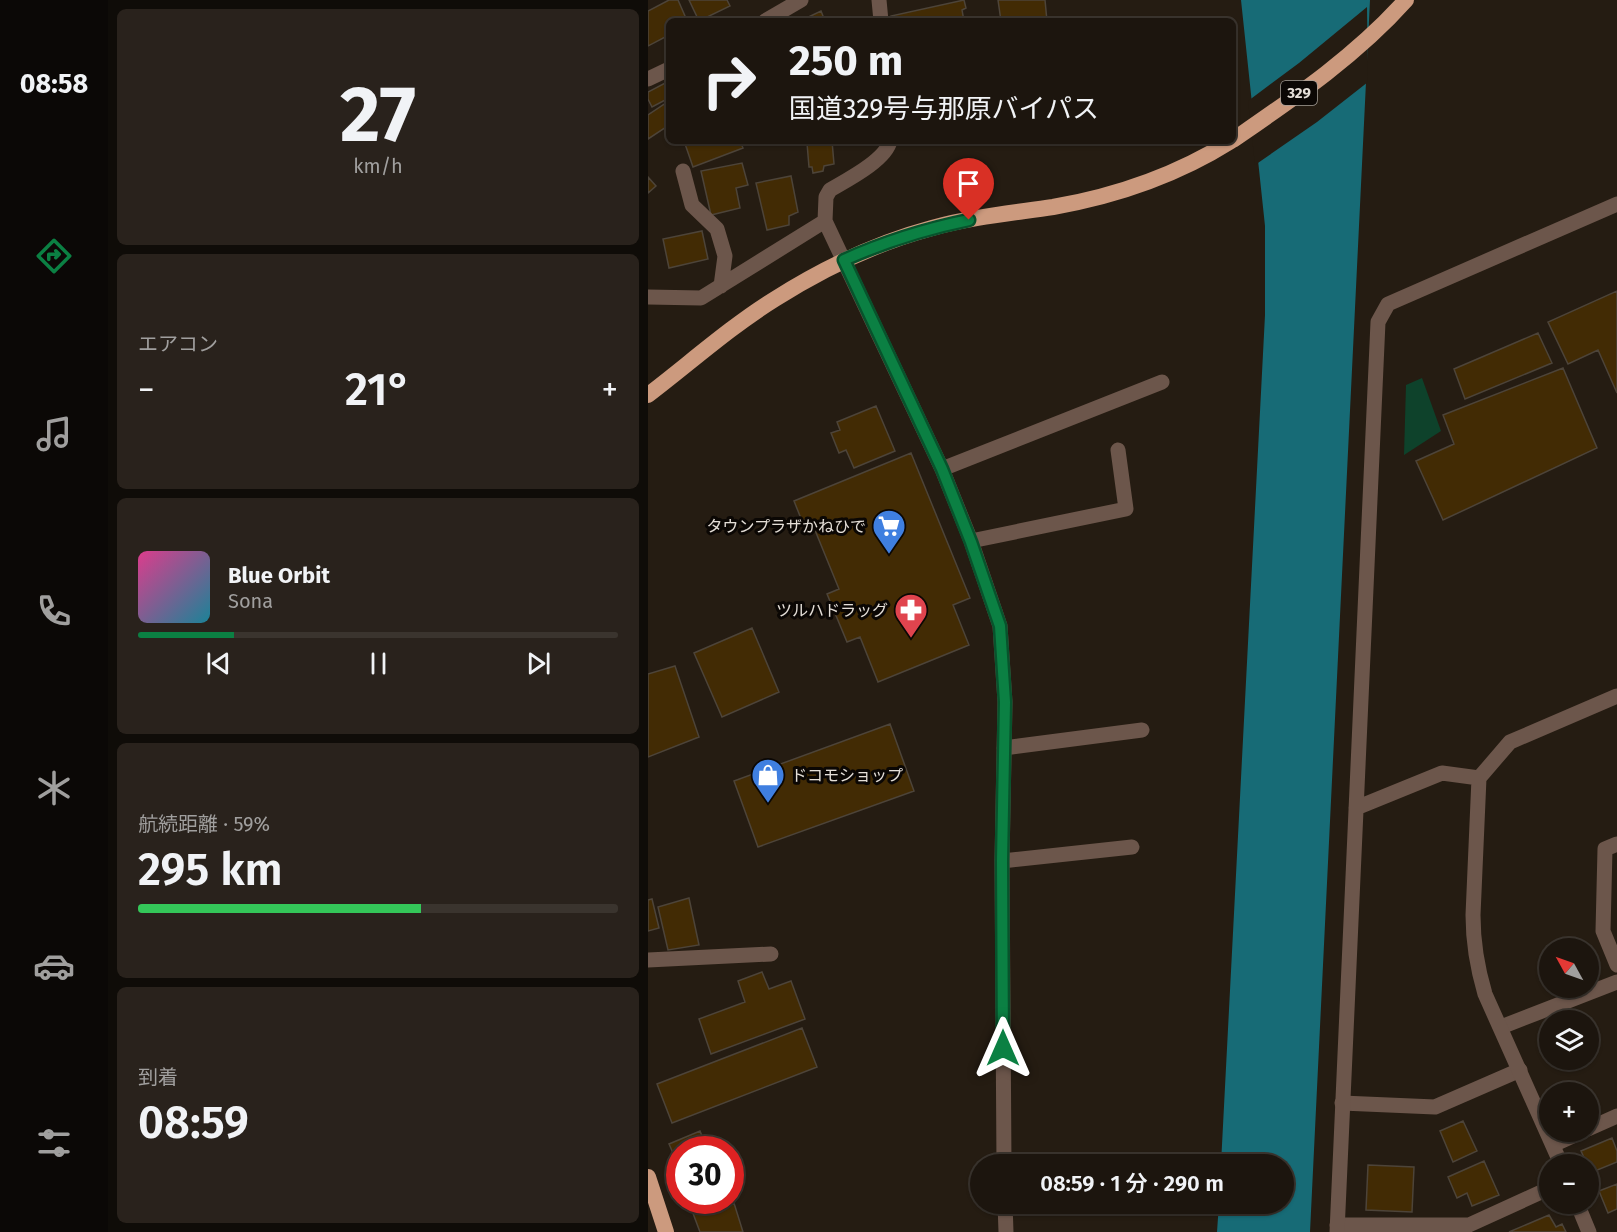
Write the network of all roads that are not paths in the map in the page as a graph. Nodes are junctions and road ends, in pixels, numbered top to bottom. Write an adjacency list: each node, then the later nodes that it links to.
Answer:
1 (801, 0): 4 (street)
2 (879, 0): 5 (street)
3 (1406, 0): 8 (highway, 329)
4 (770, 18)
5 (881, 18)
6 (666, 70): 7 (street)
7 (648, 79)
8 (1236, 137)
9 (890, 144): 13 (street)
10 (1225, 144): 14 (highway, 329)
11 (683, 171): 15 (street)
12 (1617, 204): 26 (street)
13 (825, 221): 14 (street); 15 (street)
14 (844, 260): 18 (highway, 329); 20 (street)
15 (721, 286): 16 (street)
16 (648, 297)
17 (1162, 382): 20 (street)
18 (648, 395)
19 (1119, 450): 21 (street)
20 (942, 469): 21 (street)
21 (971, 542): 24 (street)
22 (1617, 696): 25 (street)
23 (1142, 730): 24 (street)
24 (1004, 748): 29 (street)
25 (1479, 778): 26 (street); 34 (street)
26 (1356, 808): 36 (street)
27 (1617, 844): 32 (street)
28 (1132, 847): 29 (street)
29 (1002, 861): 41 (street)
30 (771, 954): 31 (street)
31 (648, 960)
32 (1617, 965)
33 (1617, 982): 34 (street)
34 (1501, 1027): 35 (street)
35 (1520, 1070): 36 (street); 40 (street)
36 (1342, 1103): 47 (street)
37 (1617, 1116): 38 (street)
38 (1599, 1124)
39 (1558, 1142): 40 (street)
40 (1553, 1144): 42 (street)
41 (1004, 1154)
42 (1557, 1154)
43 (648, 1177): 48 (highway)
44 (1539, 1193): 47 (street)
45 (1005, 1214): 49 (street)
46 (1582, 1214): 50 (street)
47 (1337, 1228)
48 (664, 1232)
49 (1006, 1232)
50 (1589, 1232)

